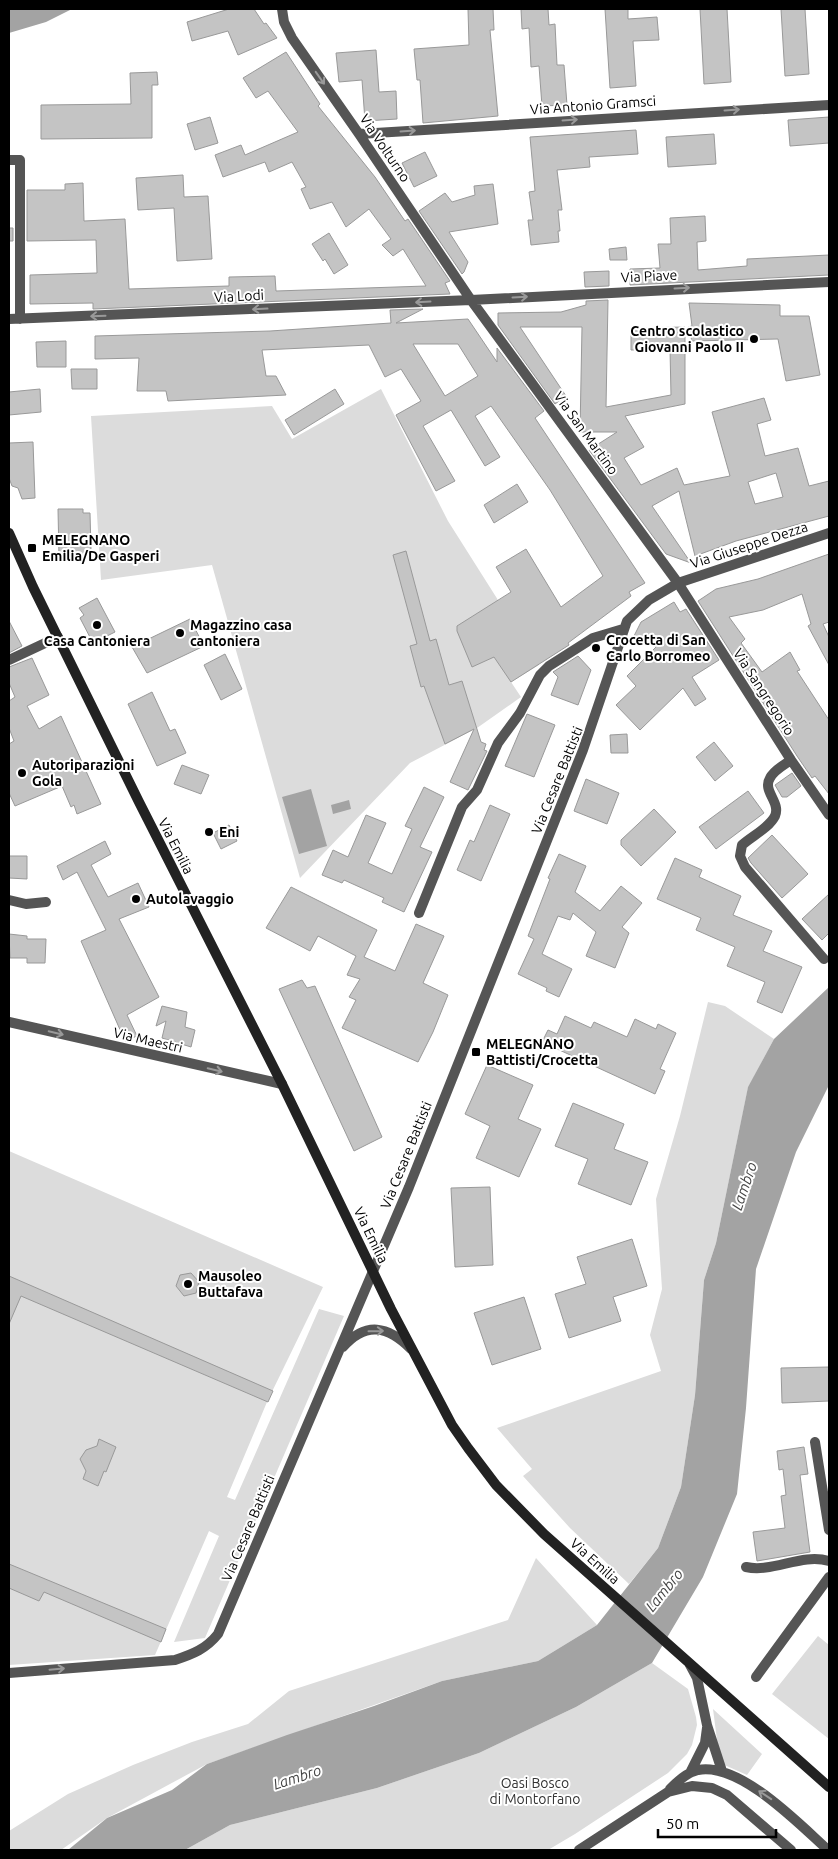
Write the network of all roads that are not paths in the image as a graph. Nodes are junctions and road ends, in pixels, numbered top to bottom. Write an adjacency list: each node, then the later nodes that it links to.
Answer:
1 (282, 9): 3 (street, Via Volturno, one-way to 3)
2 (829, 105): 3 (street, Via Antonio Gramsci, one-way to 2)
3 (359, 134): 6 (street, Via Volturno)
4 (9, 160): 8 (street)
5 (829, 282): 6 (street, Via Piave, one-way to 5)
6 (471, 300): 8 (street, Via Lodi, one-way to 8); 12 (street, Via San Martino)
7 (9, 319): 8 (street, Via Lodi)
8 (20, 319)
9 (829, 533): 12 (street, Via Giuseppe Dezza)
10 (9, 534): 13 (street, Via Emilia)
11 (9, 546): 13 (street, Via Emilia)
12 (678, 583): 14 (street, Via Cesare Battisti); 17 (street, Via Sangregorio)
13 (33, 587): 15 (street, Via Emilia)
14 (623, 629): 21 (street); 25 (street, Via Cesare Battisti)
15 (58, 638): 16 (street); 24 (street, Via Emilia)
16 (9, 660)
17 (791, 760): 18 (street, Via Sangregorio); 22 (street)
18 (829, 815)
19 (9, 900): 20 (street)
20 (46, 902)
21 (419, 913)
22 (824, 959)
23 (9, 1022): 24 (street, Via Maestri, one-way to 24)
24 (282, 1084): 25 (street, Via Emilia)
25 (374, 1271): 26 (street, Via Cesare Battisti); 27 (street, Via Emilia)
26 (339, 1352): 27 (street, one-way to 27); 34 (street, Via Cesare Battisti, one-way to 26)
27 (414, 1352): 33 (street, Via Emilia)
28 (815, 1442): 29 (street)
29 (829, 1530)
30 (829, 1561): 31 (street)
31 (746, 1567)
32 (829, 1577): 35 (street)
33 (689, 1664): 36 (street); 39 (street, Via Emilia)
34 (9, 1673)
35 (756, 1677)
36 (708, 1725): 37 (street); 38 (street)
37 (722, 1771): 38 (street); 43 (street, one-way to 37)
38 (690, 1773): 40 (street)
39 (829, 1787)
40 (668, 1792): 41 (street); 42 (street)
41 (578, 1850)
42 (791, 1850)
43 (828, 1850)

